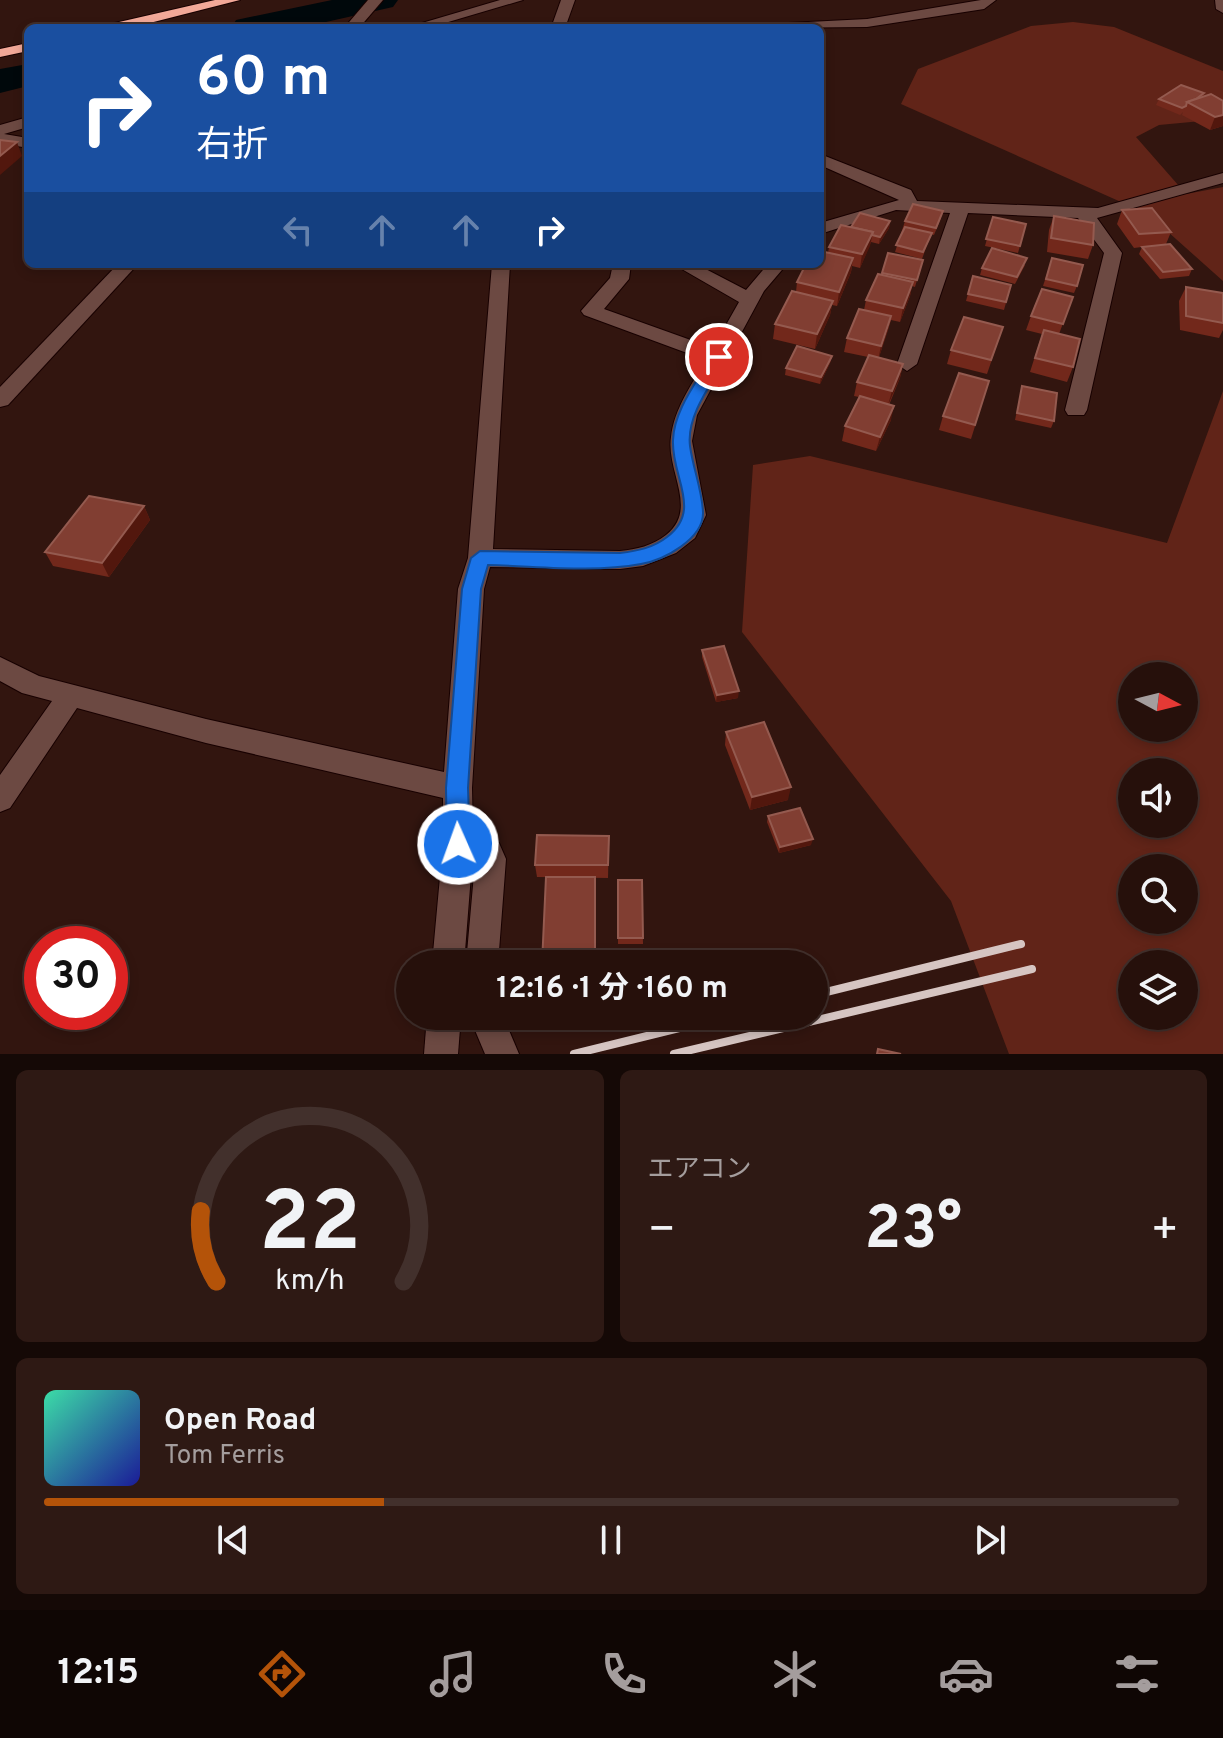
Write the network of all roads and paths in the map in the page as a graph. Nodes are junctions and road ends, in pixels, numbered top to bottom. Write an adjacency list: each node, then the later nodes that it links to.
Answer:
1 (233, 0): 8 (highway)
2 (376, 0): 9 (street)
3 (516, 0): 10 (street)
4 (568, 0): 11 (street)
5 (989, 0): 12 (street)
6 (1222, 0): 7 (street)
7 (1223, 9)
8 (128, 24)
9 (355, 24)
10 (427, 24)
11 (559, 24)
12 (824, 25)
13 (24, 48): 14 (highway)
14 (0, 53)
15 (24, 123): 16 (street)
16 (0, 130)
17 (0, 138): 18 (street)
18 (24, 142)
19 (824, 161): 21 (street)
20 (1219, 183): 23 (street)
21 (911, 206): 22 (street); 24 (street)
22 (961, 208): 23 (street); 32 (street)
23 (1085, 214): 34 (street)
24 (824, 228)
25 (125, 268): 33 (street)
26 (501, 268): 35 (street)
27 (621, 268): 31 (street)
28 (690, 268): 30 (street)
29 (775, 268): 30 (street)
30 (751, 300): 31 (street)
31 (719, 357): 35 (street)
32 (907, 364)
33 (0, 400)
34 (1076, 410)
35 (480, 558): 38 (street)
36 (0, 668): 37 (street)
37 (72, 694): 38 (street); 39 (street)
38 (457, 788): 40 (street)
39 (0, 799)
40 (458, 844): 41 (street); 42 (street)
41 (449, 950)
42 (483, 950)
43 (443, 1030): 45 (street)
44 (492, 1030): 46 (street)
45 (441, 1054)
46 (502, 1054)

